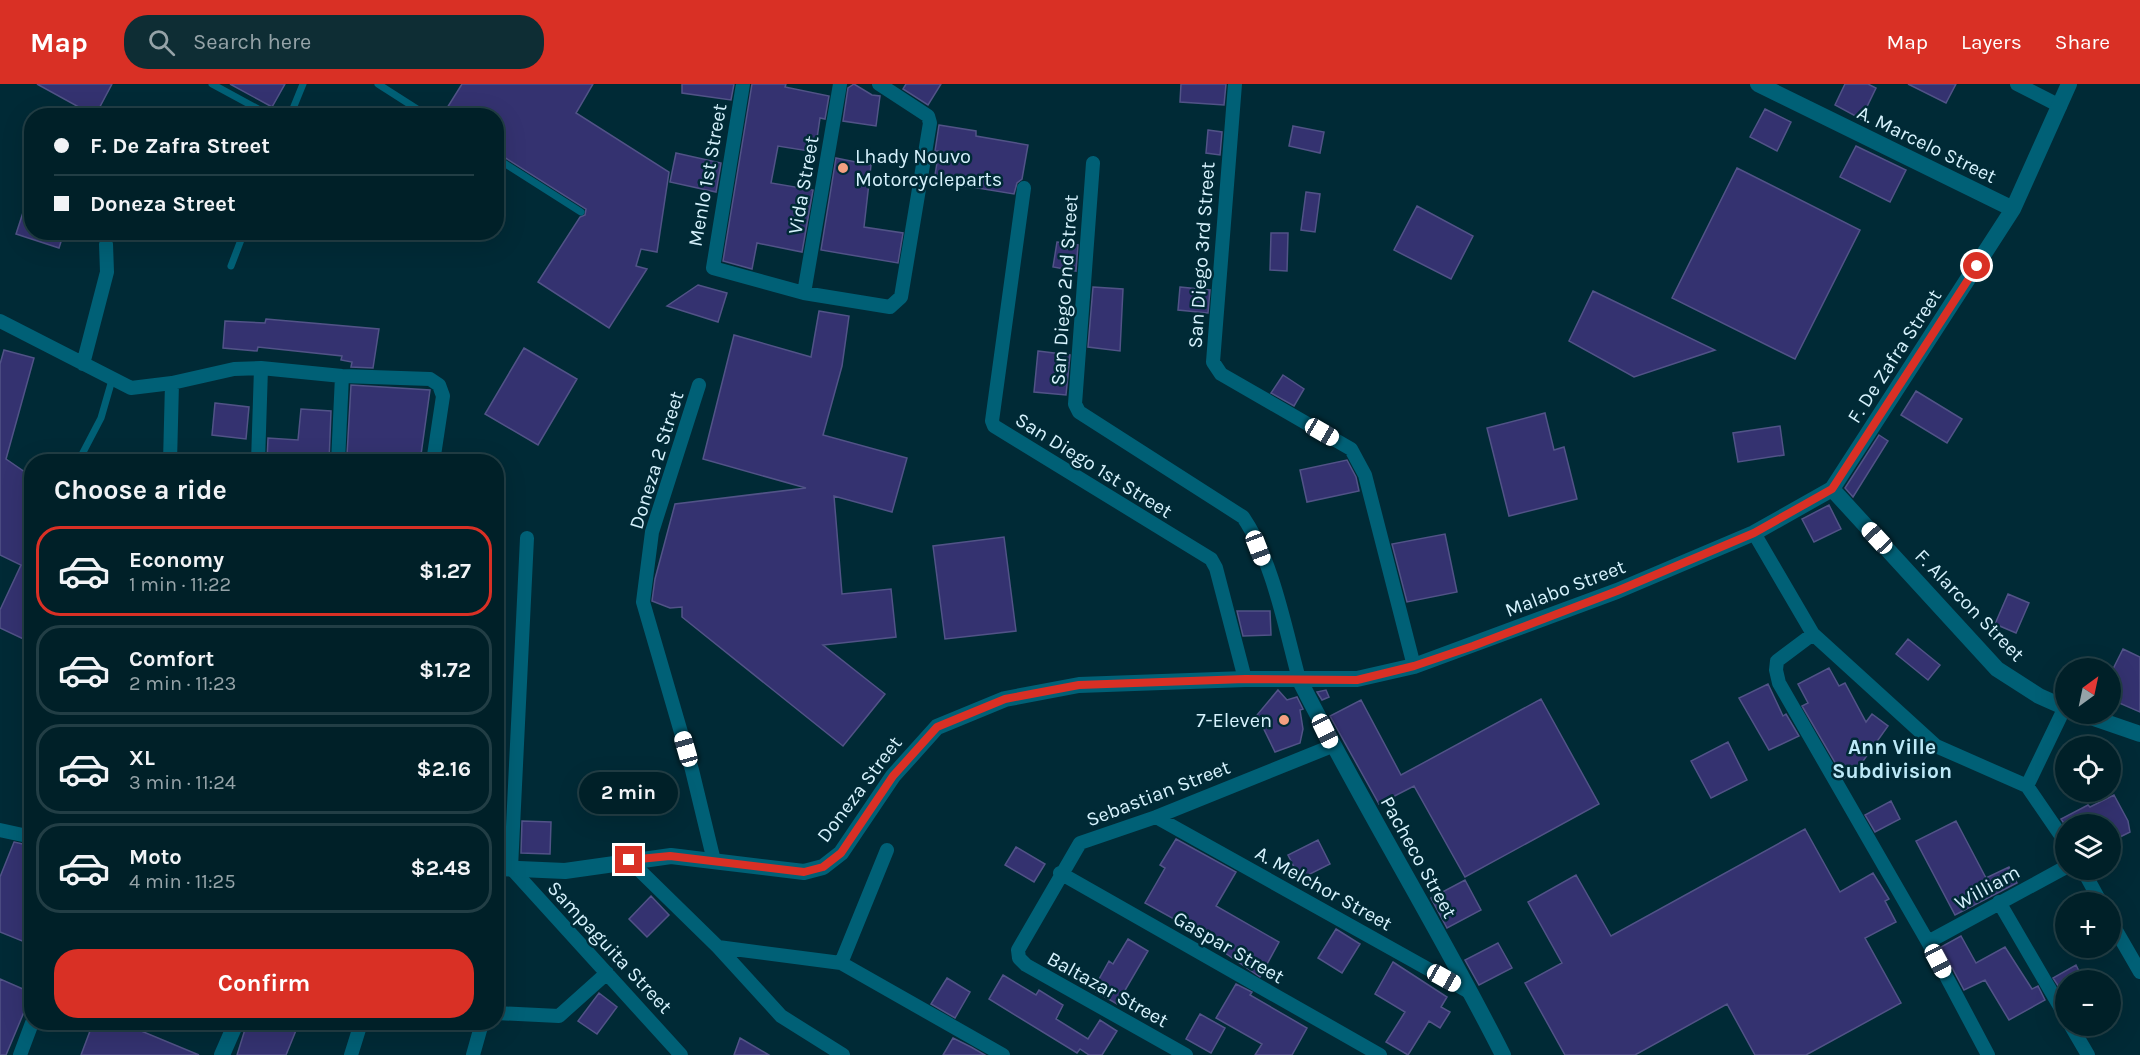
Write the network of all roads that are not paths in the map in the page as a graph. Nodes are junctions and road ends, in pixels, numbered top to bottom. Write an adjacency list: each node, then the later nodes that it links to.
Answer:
1 (212, 84): 12 (lane)
2 (303, 84): 13 (lane)
3 (378, 84): 14 (lane)
4 (743, 84): 23 (street, Menlo 1st Street)
5 (840, 84): 23 (street, Vida Street)
6 (879, 84): 23 (street)
7 (1235, 84): 40 (street, San Diego 3rd Street)
8 (1758, 84): 18 (street, A. Marcelo Street)
9 (2016, 84): 11 (street)
10 (2069, 84): 11 (street, F. De Zafra Street)
11 (2060, 106): 18 (street, F. De Zafra Street)
12 (256, 108)
13 (293, 108)
14 (416, 108)
15 (504, 163): 19 (lane)
16 (1093, 163): 42 (street, San Diego 2nd Street)
17 (1024, 188): 41 (street, San Diego 1st Street)
18 (2013, 209): 36 (street, F. De Zafra Street)
19 (581, 212)
20 (241, 240): 22 (lane)
21 (106, 244): 25 (street)
22 (231, 266)
23 (804, 293)
24 (0, 321): 25 (street)
25 (83, 364): 28 (street)
26 (261, 368): 27 (street); 29 (street); 33 (street)
27 (342, 376): 34 (street); 35 (street)
28 (112, 380): 29 (street); 31 (lane)
29 (172, 383): 32 (street)
30 (699, 385): 55 (street, Doneza 2 Street)
31 (82, 454)
32 (170, 454)
33 (258, 454)
34 (338, 454)
35 (434, 454)
36 (1832, 489): 37 (street, Malabo Street); 43 (street, F. Alarcon Street)
37 (1754, 533): 39 (street); 40 (street, Malabo Street)
38 (527, 538): 56 (street)
39 (1813, 634): 48 (street); 61 (street)
40 (1414, 666): 42 (street, Malabo Street)
41 (1245, 679): 42 (street, Doneza Street); 55 (street, Doneza Street)
42 (1299, 679): 47 (street, Pacheco Street)
43 (2055, 703)
44 (2057, 724): 48 (street)
45 (2111, 724): 46 (street)
46 (2140, 734)
47 (1332, 746): 49 (street, Sebastian Street); 67 (street, Pacheco Street)
48 (2027, 786): 50 (street)
49 (1156, 817): 57 (street, Sebastian Street); 67 (street, A. Melchor Street)
50 (2055, 827)
51 (0, 830): 52 (street)
52 (24, 835)
53 (887, 850): 64 (street)
54 (629, 860): 55 (street, Doneza Street); 56 (street, Doneza Street); 62 (street)
55 (714, 861)
56 (504, 868): 66 (street, Sampaguita Street)
57 (1060, 873): 63 (street, Sebastian Street); 83 (street, Gaspar Street)
58 (2055, 873): 59 (street, William)
59 (1999, 902): 61 (street, William); 68 (street)
60 (2121, 939): 65 (street)
61 (1928, 942): 85 (street)
62 (718, 947): 64 (street); 80 (street)
63 (1018, 950): 82 (street, Baltazar Street)
64 (841, 963): 81 (street)
65 (2140, 972)
66 (607, 973): 69 (street); 75 (street, Sampaguita Street)
67 (1472, 994): 84 (street, Pacheco Street)
68 (2055, 998)
69 (504, 1013)
70 (29, 1030): 76 (street)
71 (233, 1030): 77 (street)
72 (359, 1030): 78 (street)
73 (480, 1030): 79 (street)
74 (2077, 1036): 86 (street)
75 (681, 1054)
76 (20, 1055)
77 (222, 1055)
78 (351, 1055)
79 (473, 1055)
80 (843, 1055)
81 (1003, 1055)
82 (1186, 1055)
83 (1380, 1055)
84 (1503, 1055)
85 (1988, 1055)
86 (2088, 1055)

